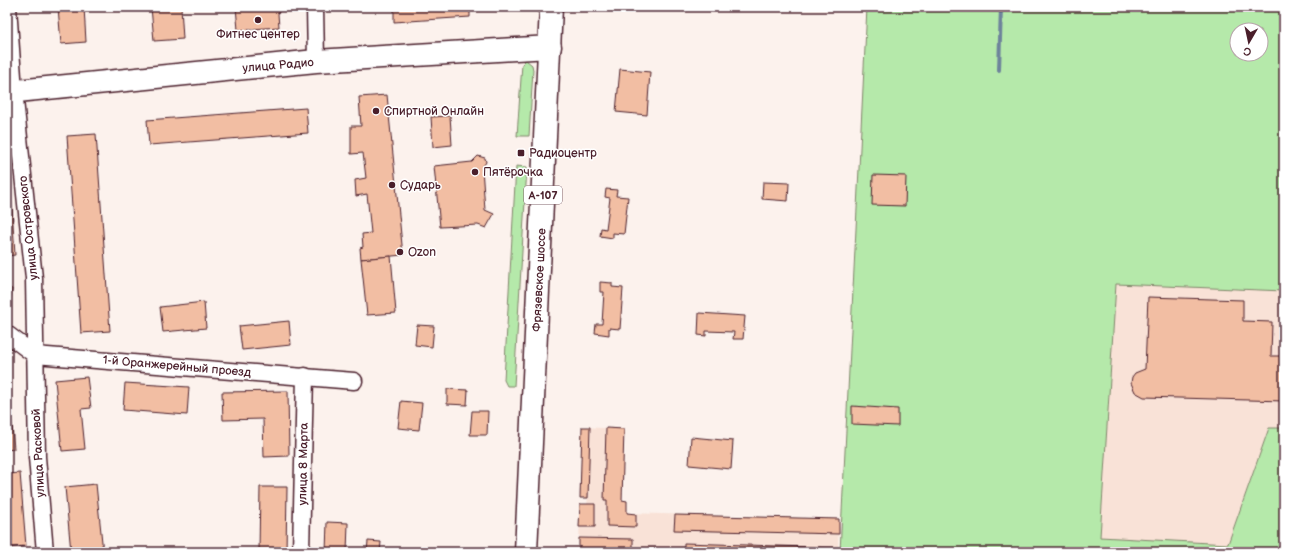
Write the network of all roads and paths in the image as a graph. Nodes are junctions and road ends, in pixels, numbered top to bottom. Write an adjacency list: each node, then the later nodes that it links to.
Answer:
1 (8, 7): 6 (street, улица Островского)
2 (315, 7): 5 (street)
3 (551, 7): 4 (main road, Фрязевское шоссе / А-107)
4 (550, 47): 5 (main road, улица Радио); 13 (main road, Фрязевское шоссе / А-107)
5 (316, 61): 6 (main road, улица Радио)
6 (11, 92): 8 (street, улица Островского)
7 (7, 334): 8 (street)
8 (35, 354): 9 (street, 1-й Оранжерейный проезд); 11 (street, улица Расковой)
9 (305, 376): 10 (street, 1-й Оранжерейный проезд); 12 (street, улица 8 Марта)
10 (354, 380)
11 (44, 552)
12 (301, 552)
13 (526, 552)

